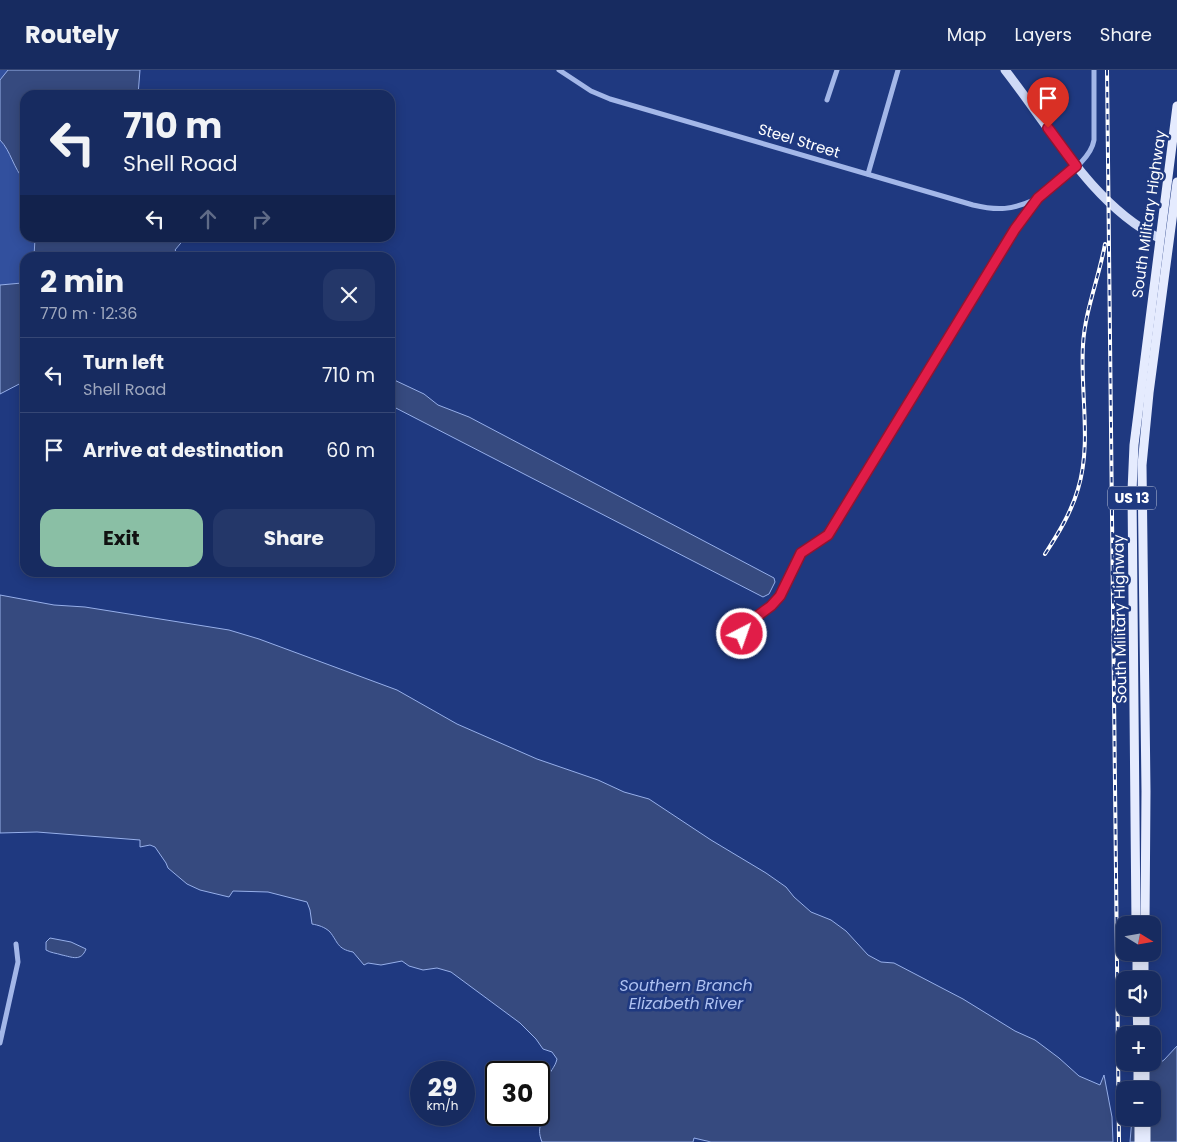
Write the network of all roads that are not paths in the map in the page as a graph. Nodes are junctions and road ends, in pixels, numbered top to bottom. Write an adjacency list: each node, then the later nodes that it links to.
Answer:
1 (559, 70): 9 (street, Steel Street)
2 (837, 70): 6 (street)
3 (898, 70): 9 (street)
4 (1005, 70): 8 (street)
5 (1094, 70): 8 (street)
6 (827, 100)
7 (1177, 106): 12 (main road, South Military Highway / US 13)
8 (1076, 166): 11 (street); 12 (street)
9 (868, 174): 11 (street, Steel Street)
10 (1177, 182): 15 (main road, South Military Highway / US 13)
11 (1038, 198): 13 (street)
12 (1160, 238): 14 (main road, South Military Highway / US 13)
13 (742, 634)
14 (1136, 916)
15 (1144, 916)
16 (16, 944): 17 (street)
17 (0, 1043)
18 (1138, 1126): 20 (main road)
19 (1146, 1126): 21 (main road)
20 (1139, 1142)
21 (1146, 1142)

